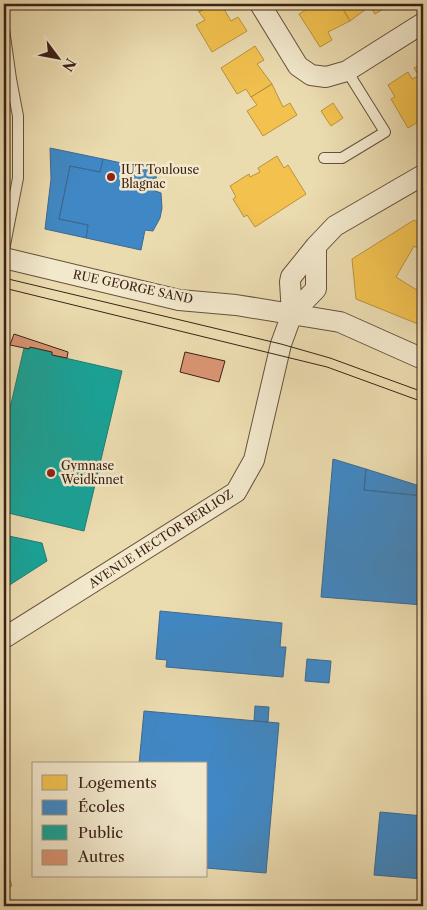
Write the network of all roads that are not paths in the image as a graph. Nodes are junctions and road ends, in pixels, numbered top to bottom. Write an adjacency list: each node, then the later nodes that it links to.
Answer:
1 (260, 4): 4 (street)
2 (423, 23): 4 (street)
3 (4, 29): 7 (lane)
4 (347, 71): 5 (lane)
5 (324, 158)
6 (423, 175): 9 (street)
7 (4, 250)
8 (4, 258): 9 (street, RUE GEORGE SAND)
9 (292, 314): 10 (street, RUE GEORGE SAND); 11 (street, AVENUE HECTOR BERLIOZ)
10 (423, 359)
11 (4, 638)

